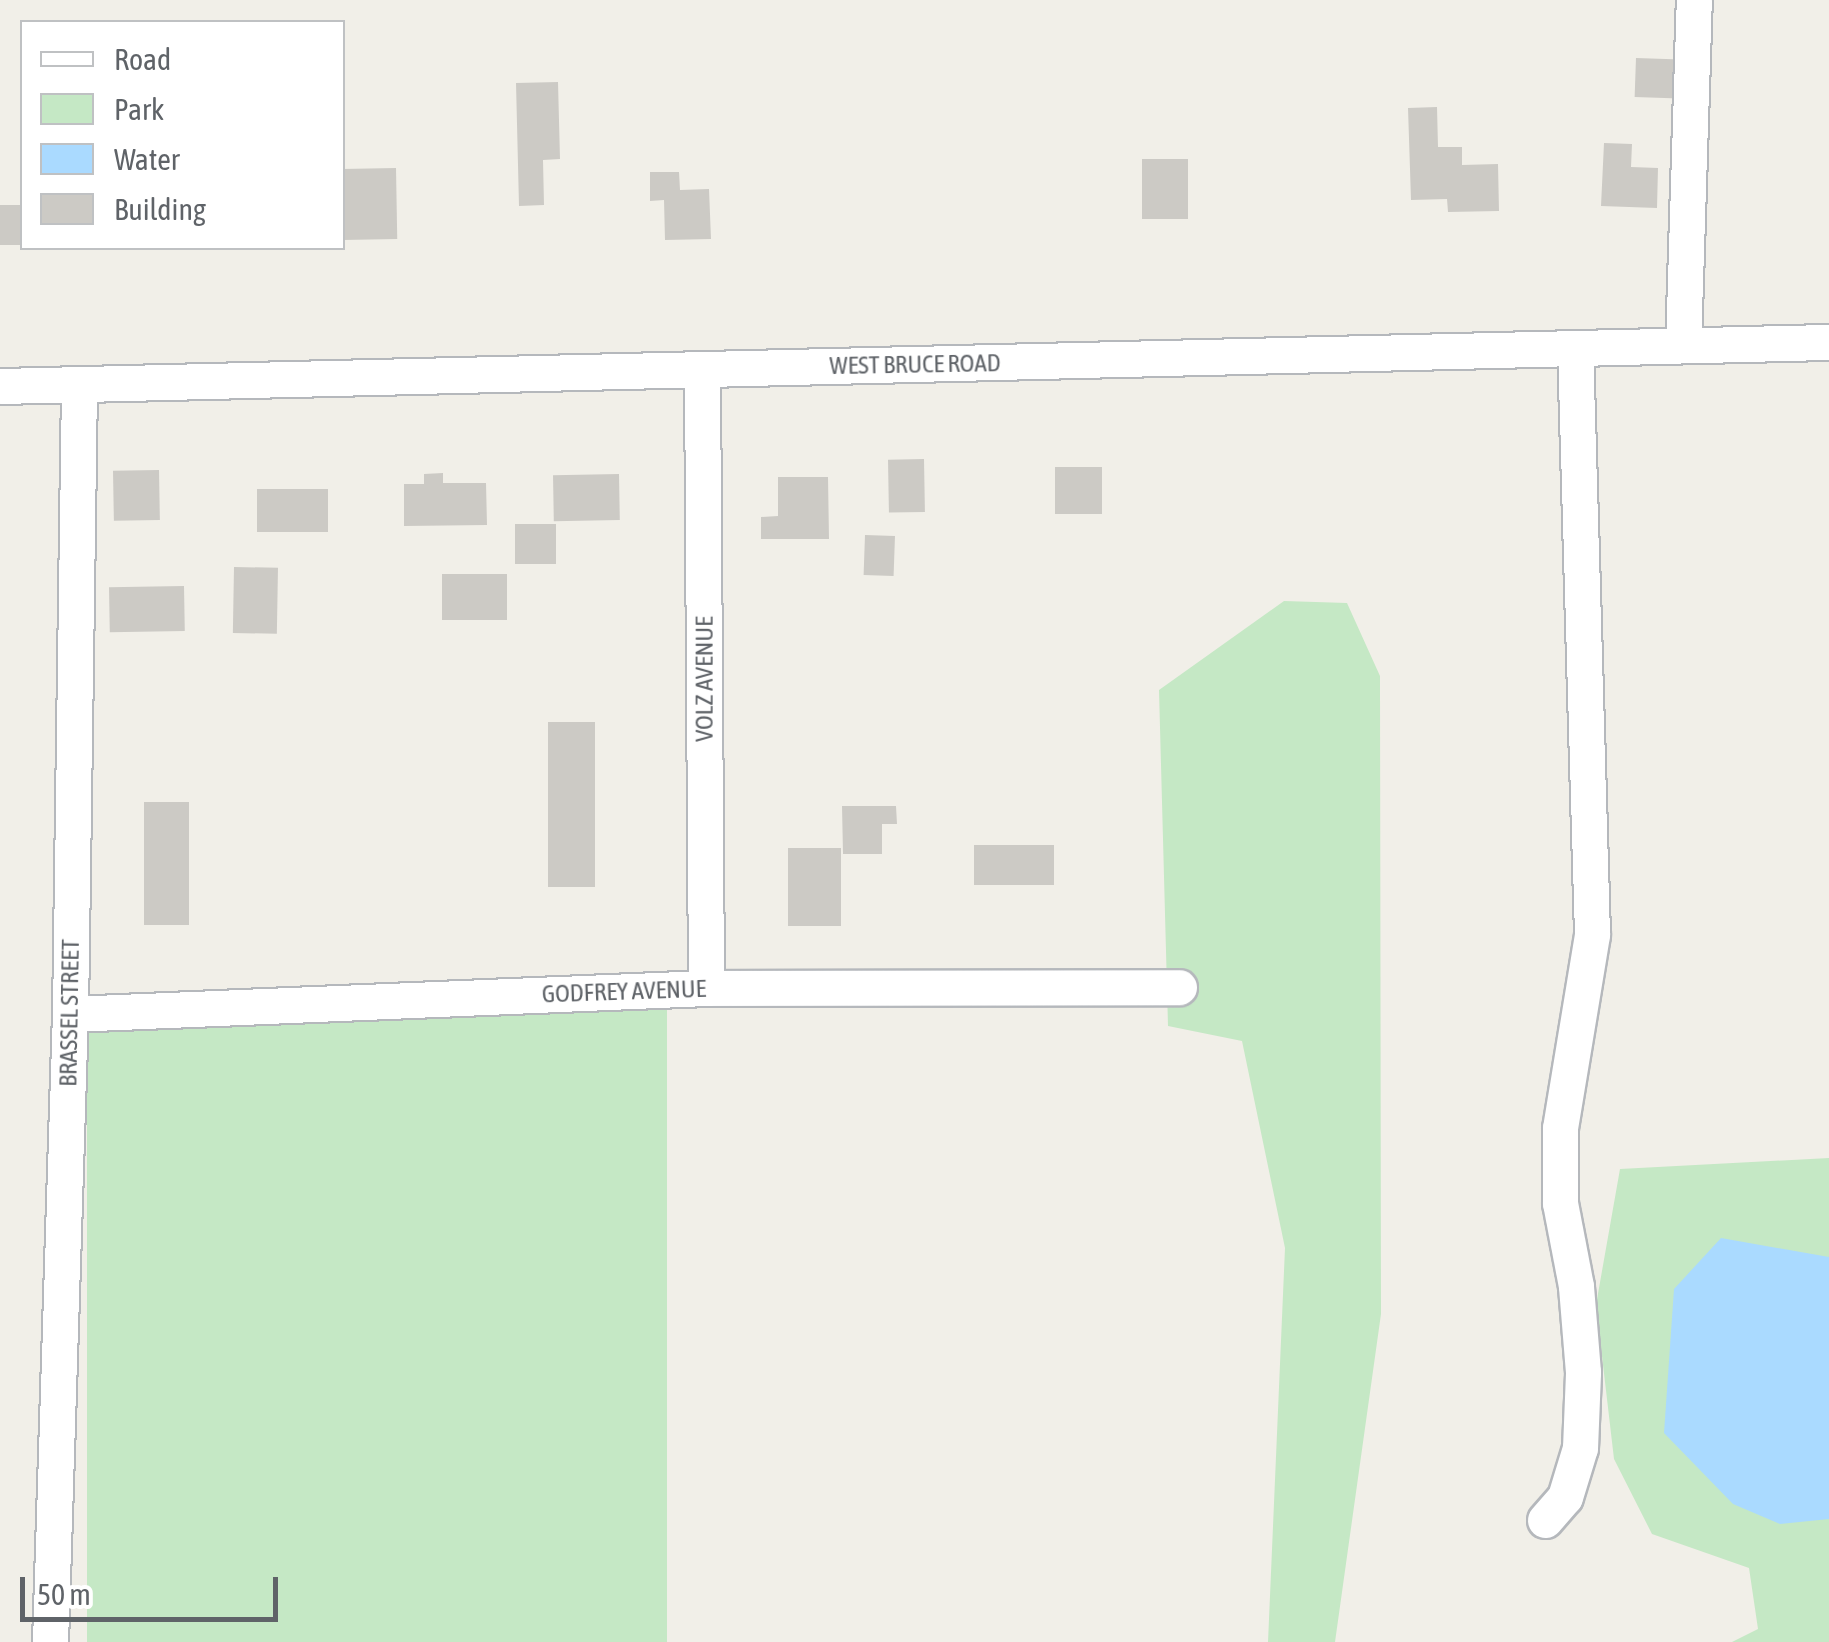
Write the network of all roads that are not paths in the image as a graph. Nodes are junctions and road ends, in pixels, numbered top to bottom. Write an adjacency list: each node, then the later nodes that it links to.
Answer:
1 (1694, 0): 3 (street)
2 (1829, 342): 3 (street, WEST BRUCE ROAD)
3 (1683, 345): 4 (street, WEST BRUCE ROAD)
4 (1575, 348): 5 (street, WEST BRUCE ROAD); 11 (street)
5 (702, 369): 6 (street, WEST BRUCE ROAD); 9 (street, VOLZ AVENUE)
6 (79, 384): 7 (street, WEST BRUCE ROAD); 10 (street, BRASSEL STREET)
7 (0, 386)
8 (1178, 987): 9 (street, GODFREY AVENUE)
9 (706, 988): 10 (street, GODFREY AVENUE)
10 (70, 1014): 12 (street, BRASSEL STREET)
11 (1545, 1520)
12 (50, 1642)

